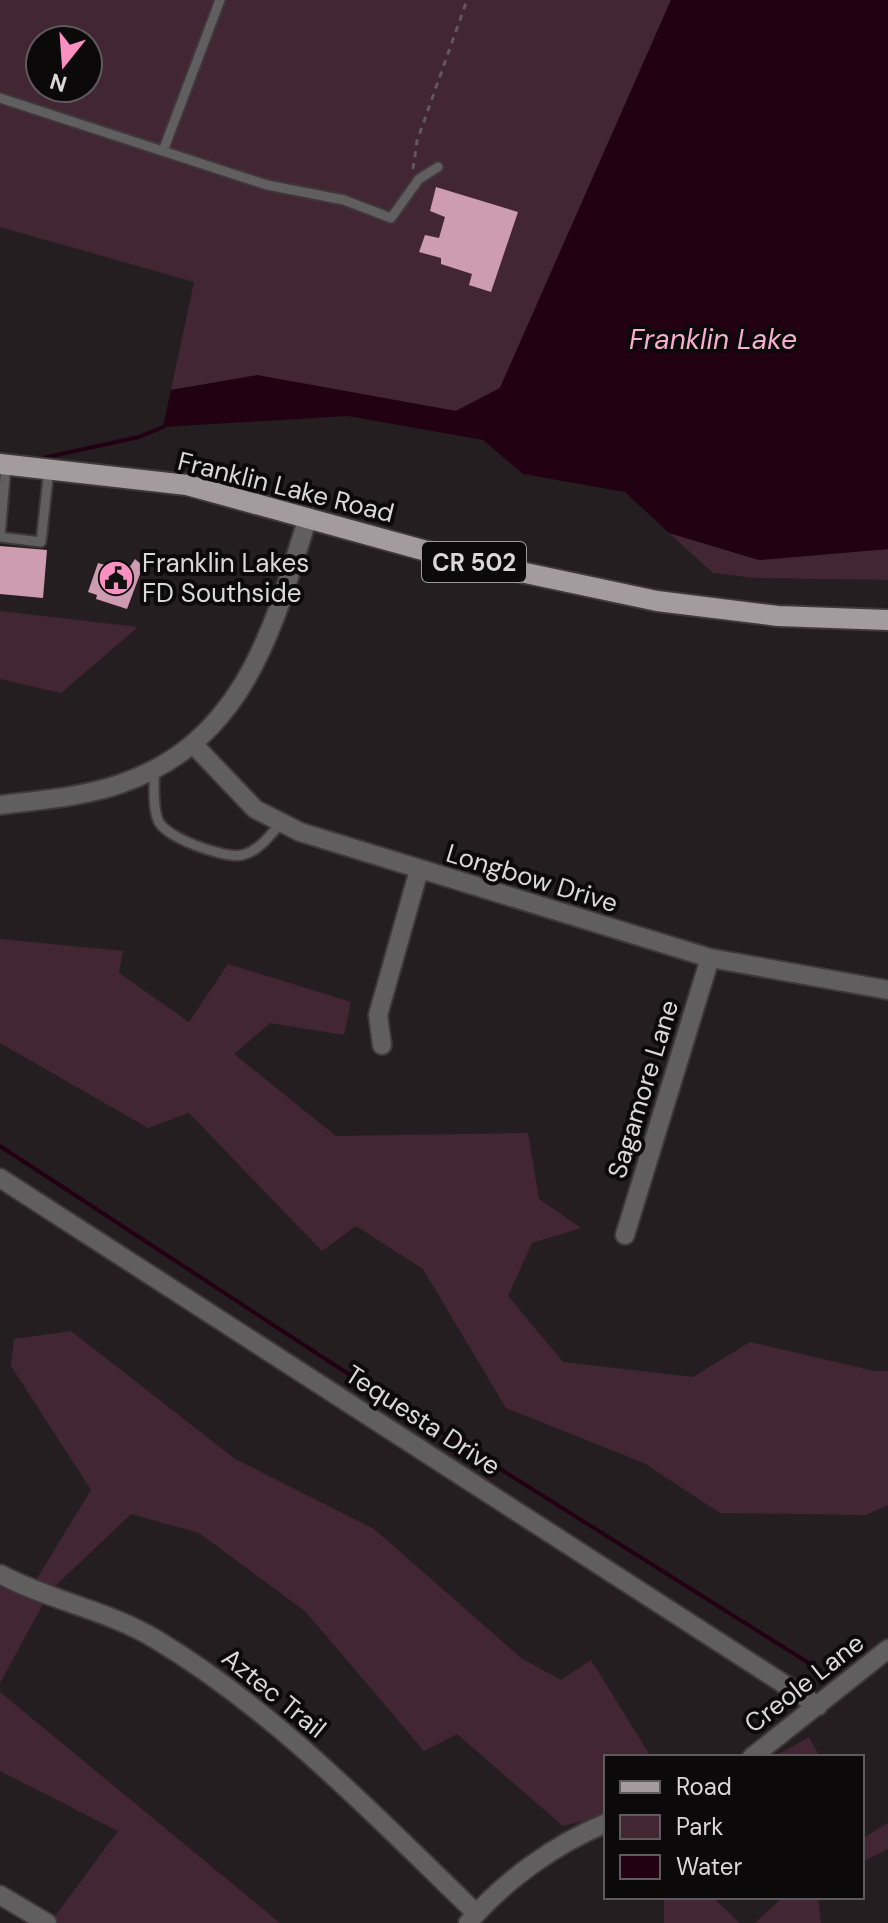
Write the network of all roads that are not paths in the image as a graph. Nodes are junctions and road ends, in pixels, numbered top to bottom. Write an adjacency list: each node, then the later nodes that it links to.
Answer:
1 (220, 0): 3 (lane)
2 (0, 98): 3 (lane)
3 (163, 151): 4 (lane)
4 (438, 167)
5 (57, 470): 6 (main road, Franklin Lake Road / CR 502); 6 (lane); 7 (main road, Franklin Lake Road / CR 502)
6 (4, 475)
7 (308, 517): 8 (main road, Franklin Lake Road / CR 502); 9 (street)
8 (888, 620)
9 (193, 744): 10 (street); 12 (street, Longbow Drive)
10 (154, 769): 11 (street); 12 (lane)
11 (0, 805)
12 (280, 824): 13 (street, Longbow Drive)
13 (419, 870): 14 (street, Longbow Drive); 16 (street)
14 (710, 958): 15 (street, Longbow Drive); 18 (street, Sagamore Lane)
15 (888, 990)
16 (382, 1045)
17 (0, 1178): 21 (street, Tequesta Drive)
18 (625, 1235)
19 (0, 1574): 25 (street, Aztec Trail)
20 (888, 1649): 21 (street, Creole Lane)
21 (818, 1706): 22 (street, Creole Lane)
22 (755, 1755)
23 (604, 1824): 25 (street)
24 (0, 1895): 26 (street)
25 (472, 1918)
26 (47, 1923)

